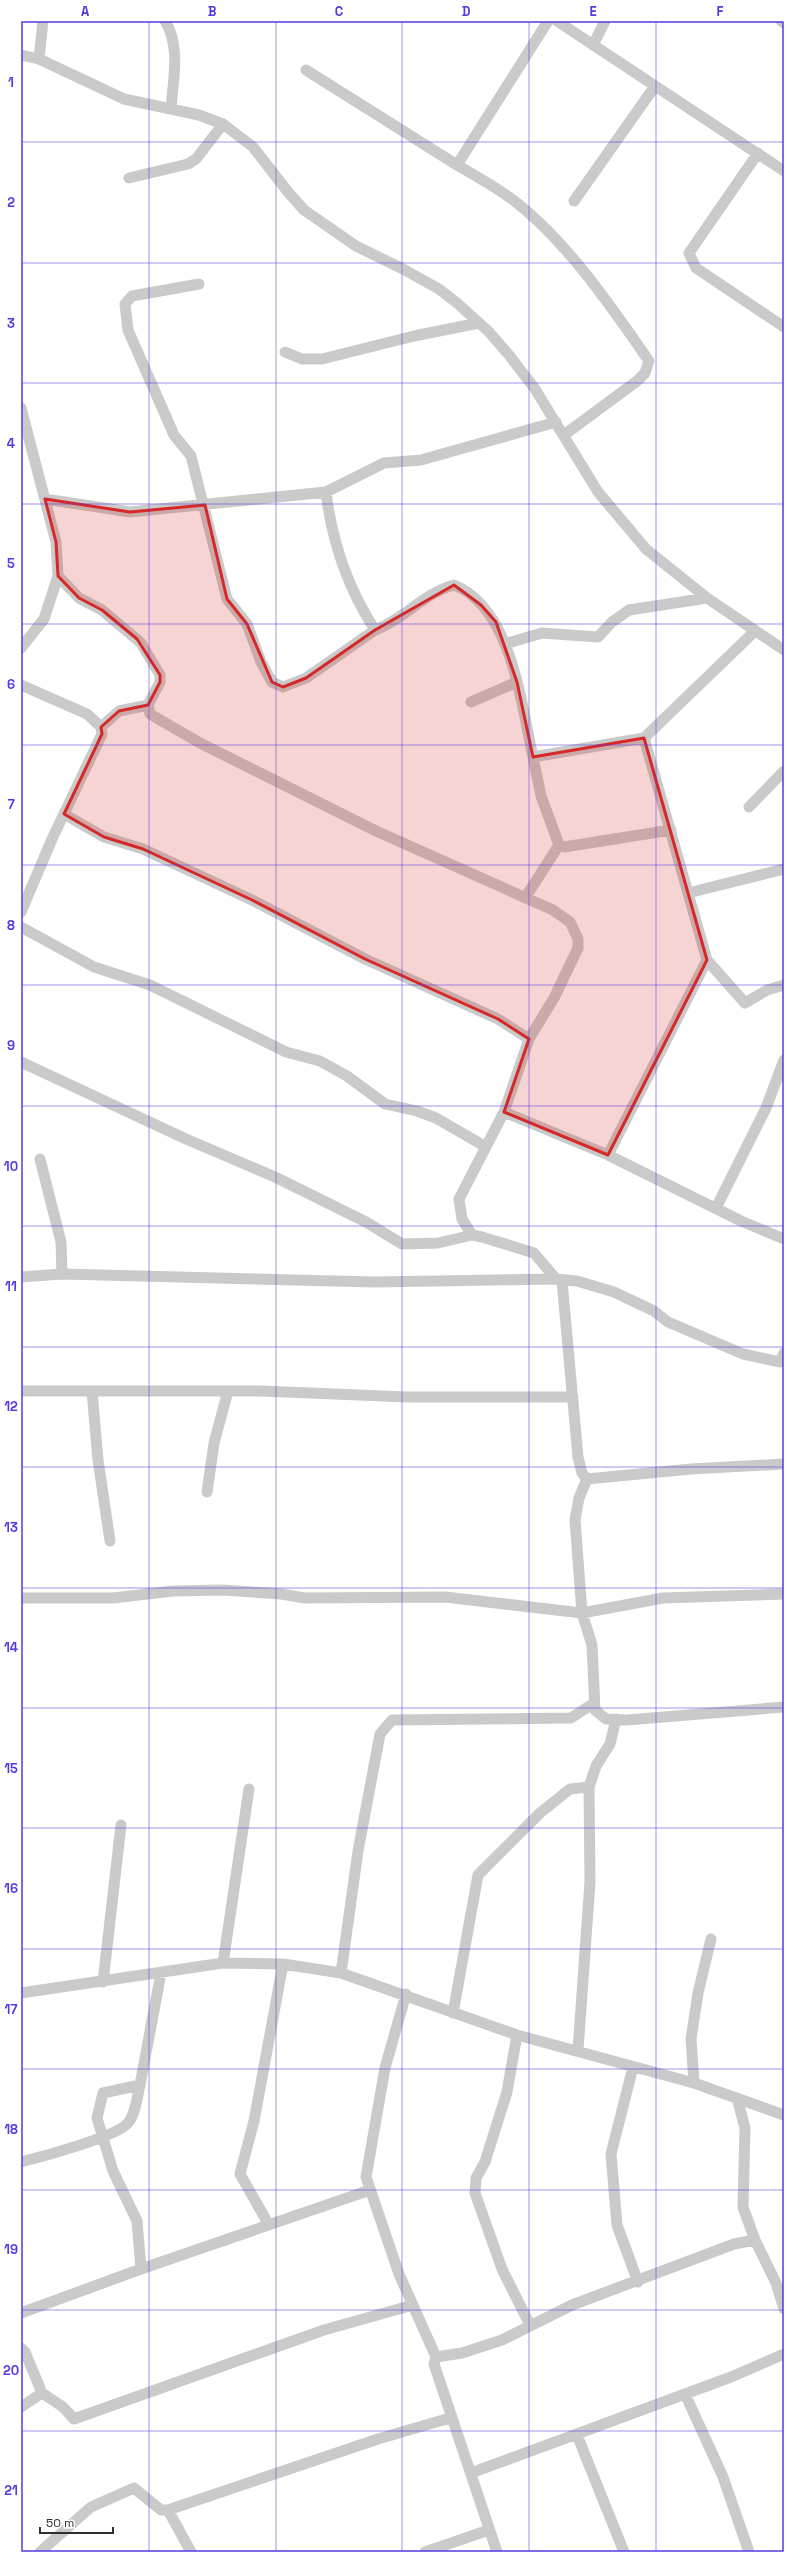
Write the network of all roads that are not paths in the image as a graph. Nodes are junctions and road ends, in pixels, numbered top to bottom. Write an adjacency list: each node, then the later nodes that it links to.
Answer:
1 (43, 21): 10 (street)
2 (165, 21): 13 (street)
3 (548, 21): 16 (street)
4 (557, 21): 8 (street)
5 (605, 21): 8 (street)
6 (781, 21): 7 (street)
7 (784, 23)
8 (593, 45): 12 (street)
9 (21, 55): 10 (street)
10 (40, 59): 13 (street)
11 (306, 70): 16 (street)
12 (655, 86): 15 (street); 19 (street)
13 (171, 109): 14 (street)
14 (223, 124): 18 (street); 21 (street)
15 (758, 153): 17 (street); 22 (street)
16 (457, 165): 26 (street)
17 (784, 171)
18 (129, 178)
19 (574, 201)
20 (199, 284): 29 (street)
21 (479, 323): 23 (street); 25 (street)
22 (784, 327)
23 (285, 352)
24 (21, 408): 28 (street)
25 (556, 422): 26 (street); 27 (street)
26 (564, 434): 31 (street)
27 (326, 492): 29 (street); 32 (street)
28 (45, 499): 29 (street); 30 (street)
29 (205, 505): 32 (street)
30 (58, 576): 35 (street); 40 (street)
31 (707, 598): 33 (street); 34 (street)
32 (375, 630): 34 (street)
33 (755, 631): 36 (street); 42 (street)
34 (505, 644): 37 (street)
35 (21, 648)
36 (784, 650)
37 (517, 682): 39 (street); 43 (street)
38 (21, 685): 41 (street)
39 (471, 702)
40 (148, 705): 41 (street); 51 (street)
41 (102, 727): 46 (street)
42 (644, 738): 43 (street); 47 (street)
43 (533, 757): 48 (street)
44 (784, 771): 45 (street)
45 (749, 807)
46 (64, 814): 52 (street); 56 (street)
47 (671, 830): 48 (street); 50 (street)
48 (559, 846): 51 (street)
49 (784, 869): 50 (street)
50 (688, 893): 54 (street)
51 (525, 898): 56 (street)
52 (21, 912)
53 (21, 927): 60 (street)
54 (707, 960): 55 (street); 61 (street)
55 (784, 985)
56 (529, 1039): 59 (street)
57 (784, 1060): 63 (street)
58 (21, 1062): 64 (street)
59 (504, 1112): 60 (street); 61 (street)
60 (486, 1147): 64 (street)
61 (608, 1155): 63 (street)
62 (40, 1159): 66 (street)
63 (716, 1208): 65 (street)
64 (472, 1235): 68 (street)
65 (784, 1239)
66 (62, 1274): 67 (street); 68 (street)
67 (21, 1277)
68 (559, 1280): 69 (street); 73 (street)
69 (783, 1359)
70 (21, 1391): 71 (street)
71 (92, 1391): 72 (street); 77 (street)
72 (228, 1391): 73 (street); 76 (street)
73 (573, 1397): 75 (street)
74 (784, 1464): 75 (street)
75 (587, 1480): 80 (street)
76 (207, 1492)
77 (110, 1541)
78 (784, 1594): 80 (street)
79 (21, 1598): 80 (street)
80 (582, 1613): 81 (street)
81 (594, 1703): 83 (street); 91 (street)
82 (784, 1707): 83 (street)
83 (616, 1719): 84 (street)
84 (589, 1787): 95 (street); 97 (street)
85 (249, 1789): 88 (street)
86 (121, 1825): 92 (street)
87 (711, 1939): 99 (street)
88 (223, 1963): 89 (street); 90 (street)
89 (283, 1964): 91 (street); 106 (street)
90 (161, 1973): 92 (street); 100 (street)
91 (341, 1973): 94 (street)
92 (103, 1982): 93 (street)
93 (21, 1993)
94 (406, 1994): 95 (street); 105 (street)
95 (453, 2013): 96 (street)
96 (517, 2035): 97 (street); 113 (street)
97 (578, 2050): 98 (street)
98 (633, 2067): 99 (street); 109 (street)
99 (694, 2083): 101 (street)
100 (140, 2085): 103 (street); 103 (street)
101 (736, 2098): 102 (street); 107 (street)
102 (784, 2115)
103 (102, 2137): 104 (street); 108 (street)
104 (21, 2162)
105 (370, 2190): 106 (street); 110 (street)
106 (269, 2225): 108 (street)
107 (755, 2240): 109 (street); 111 (street)
108 (141, 2269): 112 (street)
109 (638, 2282): 113 (street)
110 (413, 2305): 116 (street); 117 (street)
111 (784, 2309)
112 (21, 2313)
113 (530, 2325): 116 (street)
114 (21, 2348): 117 (street)
115 (784, 2354): 118 (street)
116 (436, 2357): 120 (street)
117 (42, 2393): 119 (street)
118 (685, 2394): 121 (street); 130 (street)
119 (21, 2407)
120 (450, 2418): 122 (street); 123 (street)
121 (576, 2435): 122 (street); 129 (street)
122 (472, 2473): 124 (street)
123 (168, 2510): 125 (street); 126 (street)
124 (489, 2530): 127 (street); 128 (street)
125 (40, 2552)
126 (191, 2552)
127 (425, 2552)
128 (497, 2552)
129 (624, 2552)
130 (749, 2552)

